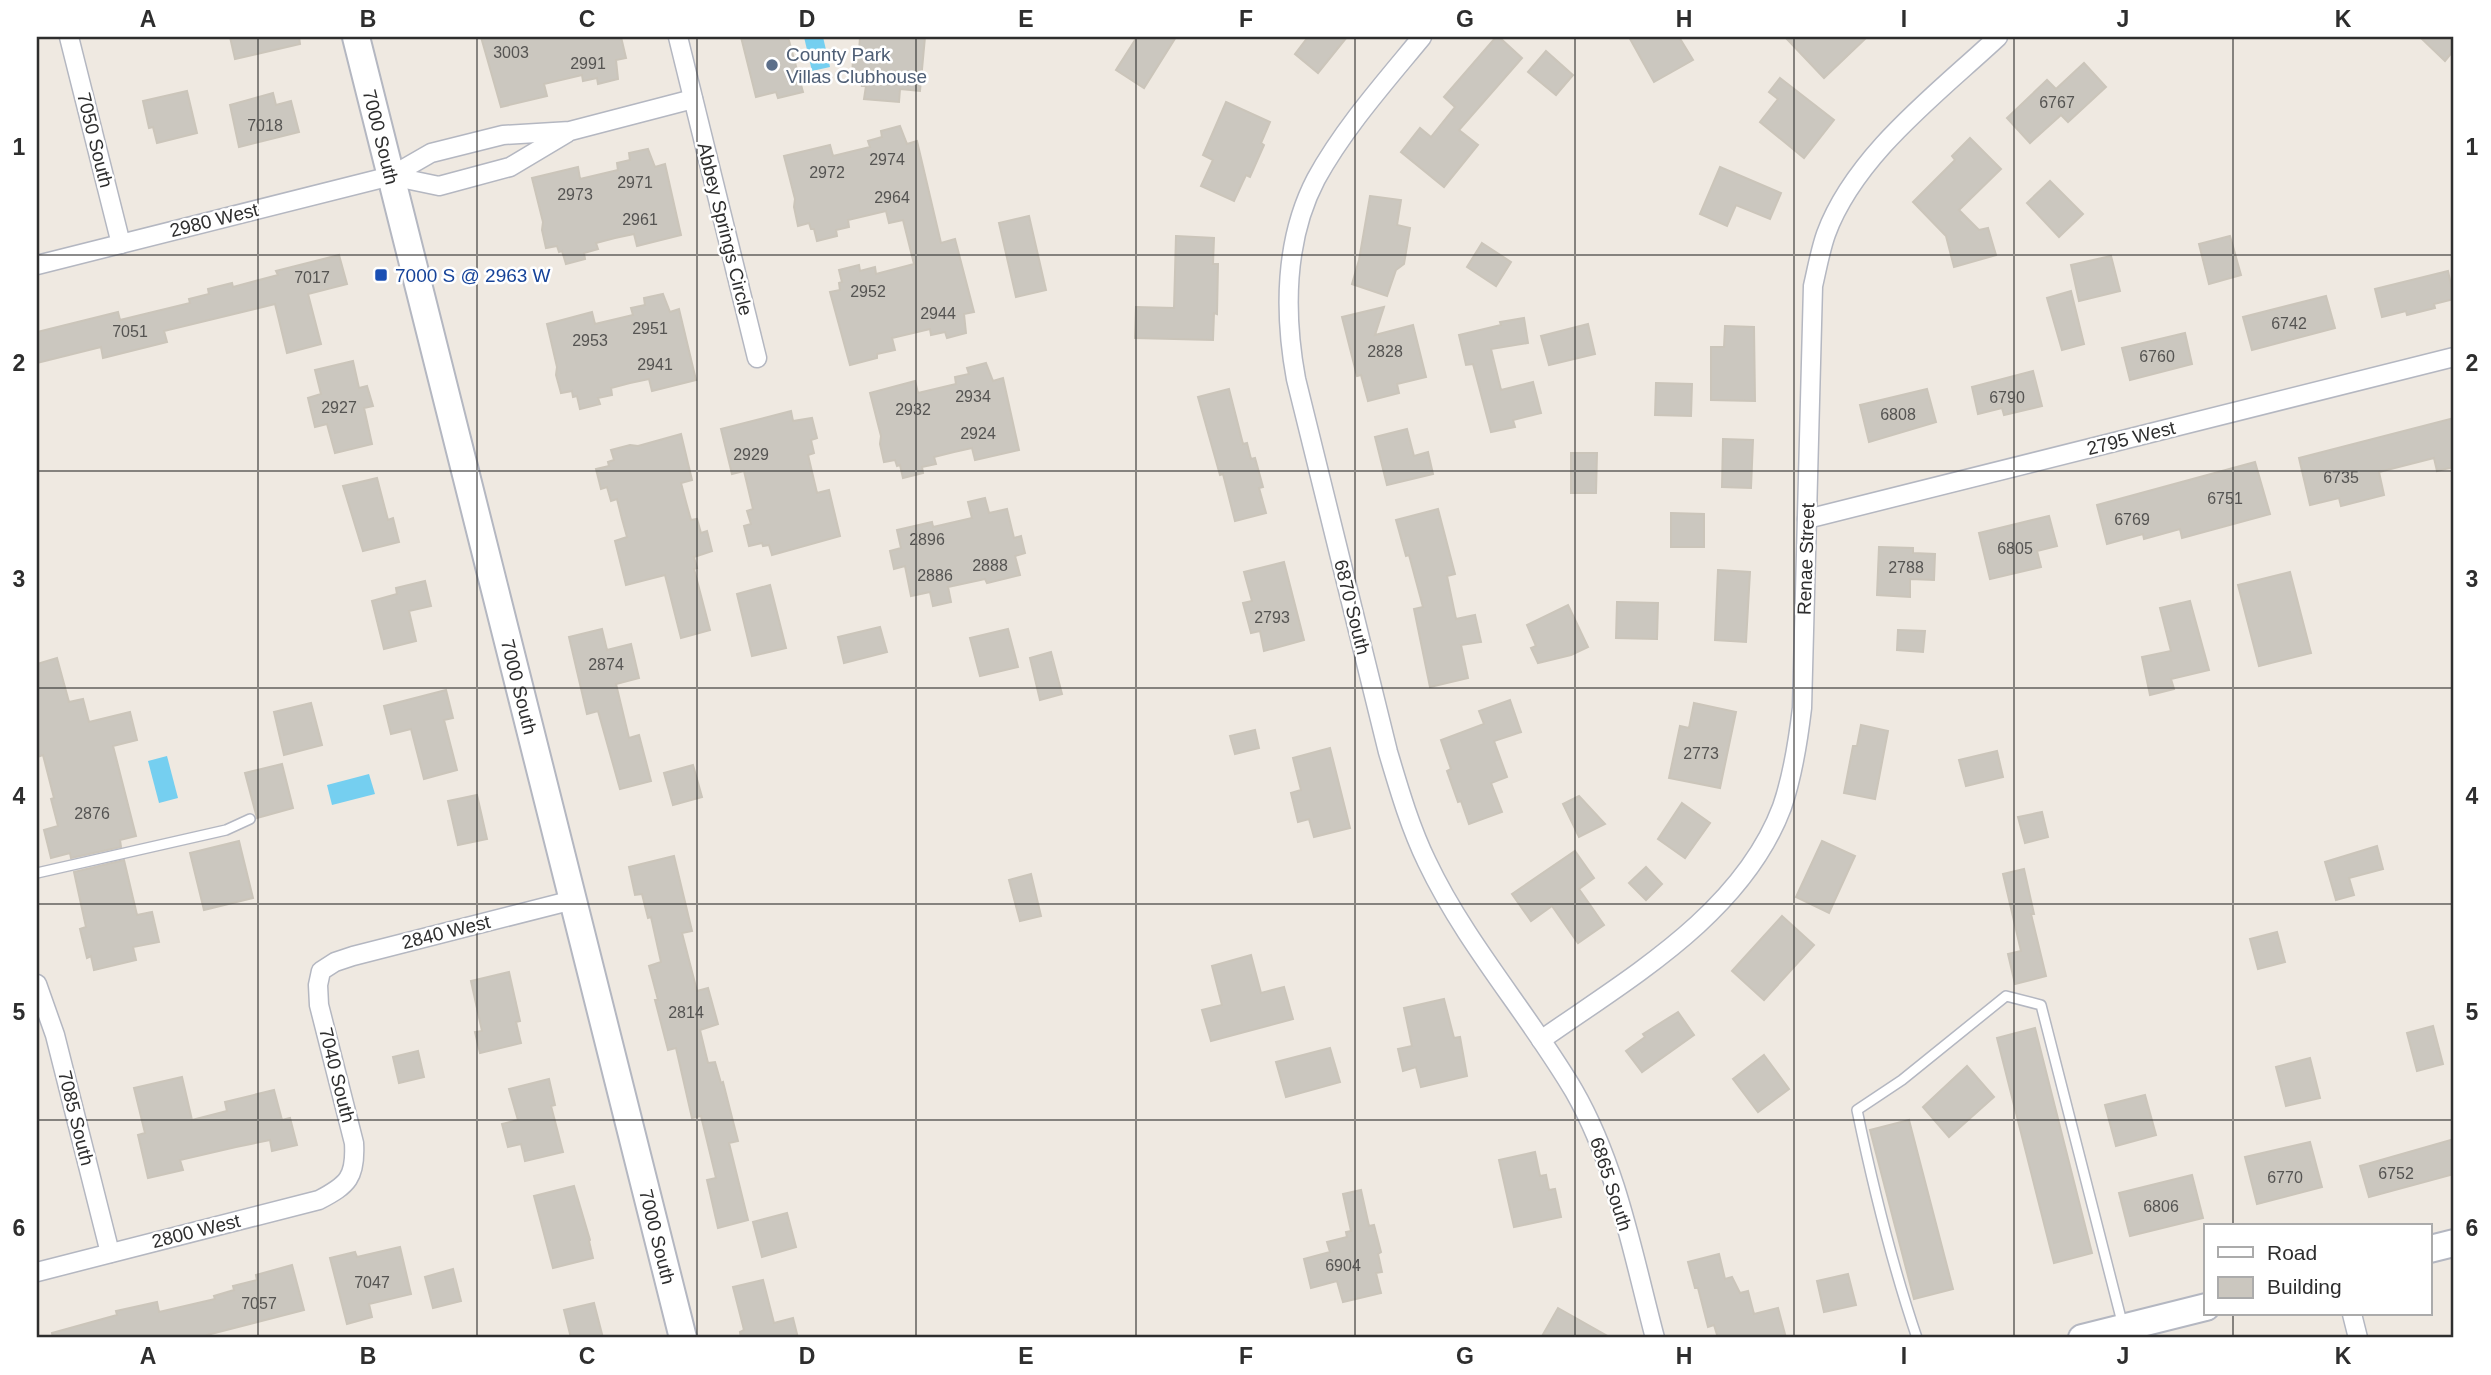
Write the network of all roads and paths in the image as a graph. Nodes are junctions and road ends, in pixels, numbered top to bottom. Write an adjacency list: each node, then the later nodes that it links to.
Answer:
1 (69, 37): 9 (street, 7050 South)
2 (356, 37): 8 (main road, 7000 South)
3 (678, 37): 6 (street, Abbey Springs Circle)
4 (1422, 37): 19 (street, 6870 South)
5 (1998, 37): 13 (street, Renae Street)
6 (693, 99): 7 (street, 2980 West); 12 (street, Abbey Springs Circle)
7 (570, 131): 8 (street, 2980 West); 8 (street, 2980 West)
8 (391, 176): 9 (street, 2980 West); 16 (main road, 7000 South)
9 (121, 244): 10 (street, 2980 West)
10 (37, 265)
11 (2454, 357): 13 (street, 2795 West)
12 (758, 358)
13 (1807, 519): 19 (street, Renae Street)
14 (250, 819): 15 (lane)
15 (37, 873)
16 (573, 900): 17 (street, 2840 West); 28 (main road, 7000 South)
17 (321, 971): 20 (street, 7040 South)
18 (37, 984): 23 (street, 7085 South)
19 (1541, 1040): 29 (street, 6865 South)
20 (350, 1178): 23 (street, 2800 West)
21 (2454, 1243): 22 (main road)
22 (2432, 1248)
23 (110, 1253): 24 (street, 2800 West)
24 (37, 1272)
25 (2204, 1308): 27 (main road)
26 (2352, 1316): 32 (street)
27 (2123, 1328): 30 (lane); 31 (main road)
28 (683, 1338)
29 (1655, 1338)
30 (1917, 1338)
31 (2082, 1338)
32 (2358, 1338)

